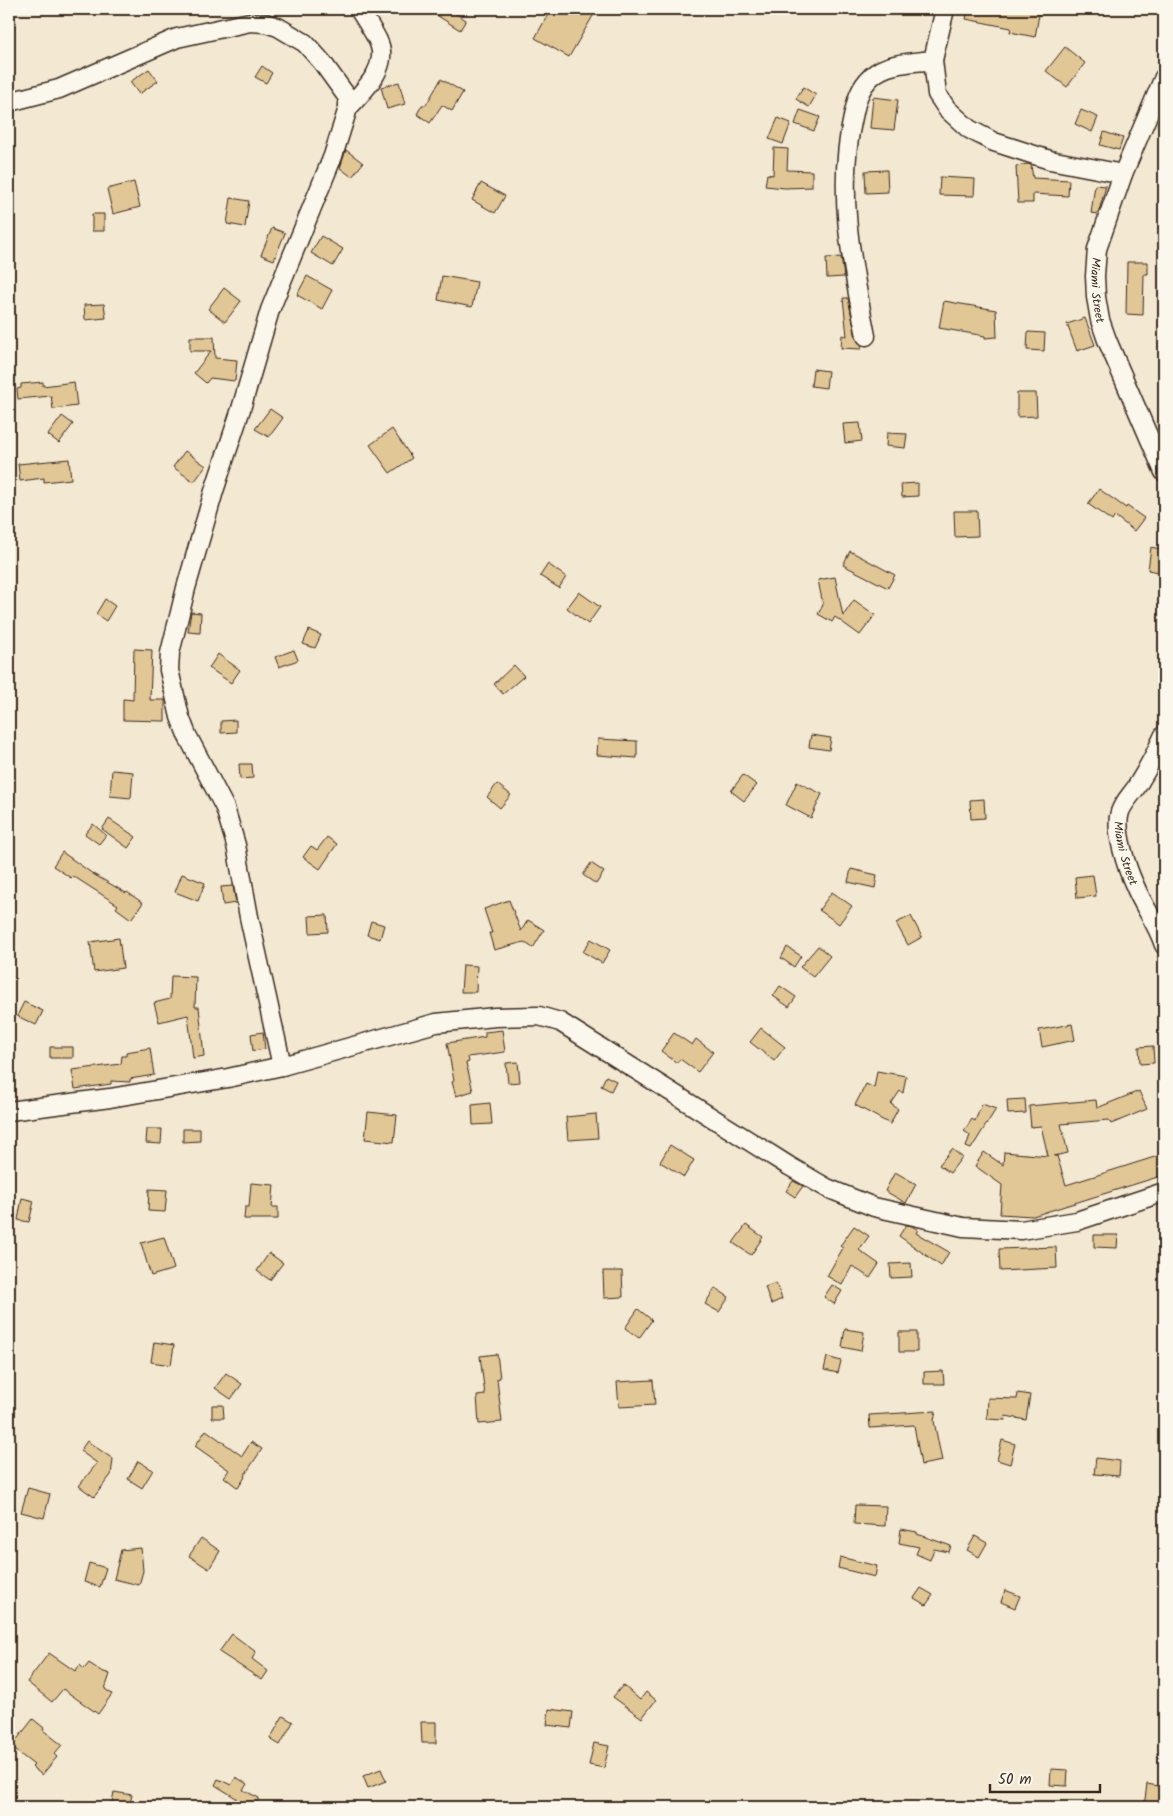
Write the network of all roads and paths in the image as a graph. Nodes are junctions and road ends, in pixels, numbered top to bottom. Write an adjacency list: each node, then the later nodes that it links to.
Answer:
1 (359, 9): 6 (street)
2 (945, 9): 3 (street)
3 (933, 60): 7 (street); 8 (street)
4 (1164, 77): 7 (street, Miami Street)
5 (9, 102): 6 (street)
6 (348, 108): 12 (street)
7 (1123, 174): 9 (street, Miami Street)
8 (866, 336)
9 (1164, 472)
10 (1164, 736): 11 (street, Miami Street)
11 (1164, 944)
12 (282, 1066): 13 (street); 14 (street)
13 (9, 1111)
14 (1164, 1192)
15 (1087, 1800): 16 (path)
16 (1110, 1807)

